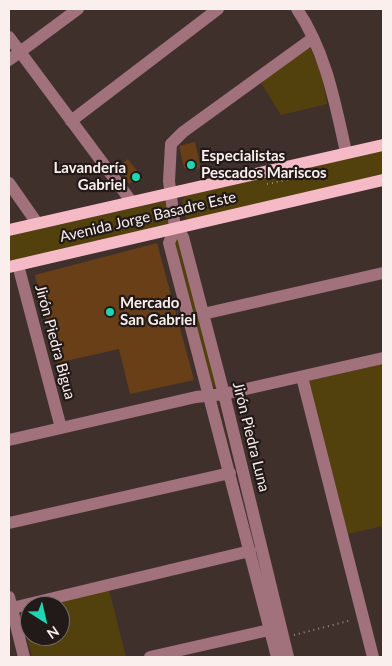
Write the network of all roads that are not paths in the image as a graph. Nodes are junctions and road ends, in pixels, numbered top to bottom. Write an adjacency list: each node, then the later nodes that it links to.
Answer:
1 (78, 9): 6 (street)
2 (218, 9): 8 (street)
3 (297, 9): 5 (street)
4 (9, 37): 6 (street)
5 (313, 38): 10 (street); 13 (street, Jirón Piedra Luna)
6 (20, 52): 7 (street); 8 (street)
7 (9, 60)
8 (71, 121): 14 (street)
9 (383, 145): 10 (main road, Avenida Jorge Basadre Este)
10 (346, 152): 13 (main road, Avenida Jorge Basadre Este)
11 (383, 180): 16 (main road, Avenida Jorge Basadre Este)
12 (9, 183): 15 (street)
13 (170, 193): 14 (main road, Avenida Jorge Basadre Este); 16 (street, Jirón Piedra Luna)
14 (131, 201): 15 (main road, Avenida Jorge Basadre Este)
15 (37, 223): 17 (main road, Avenida Jorge Basadre Este)
16 (175, 228): 18 (main road, Avenida Jorge Basadre Este); 20 (street, Jirón Piedra Luna); 24 (street, Jirón Piedra Luna)
17 (9, 230)
18 (13, 266): 25 (street, Jirón Piedra Bigua)
19 (383, 273): 20 (street)
20 (203, 314): 23 (street, Jirón Piedra Luna)
21 (383, 358): 22 (street)
22 (302, 377): 23 (street); 36 (street)
23 (224, 394): 24 (street); 31 (street, Jirón Piedra Luna)
24 (210, 395): 25 (street); 27 (street, Jirón Piedra Luna)
25 (61, 428): 26 (street)
26 (9, 440)
27 (230, 473): 28 (street); 29 (street, Jirón Piedra Luna)
28 (9, 523)
29 (250, 551): 30 (street); 31 (street, Jirón Piedra Luna)
30 (10, 602): 32 (street)
31 (278, 632): 33 (street); 34 (street, Jirón Piedra Luna); 35 (street, Jirón Piedra Luna)
32 (24, 657)
33 (150, 657)
34 (277, 657)
35 (288, 657)
36 (373, 657)

